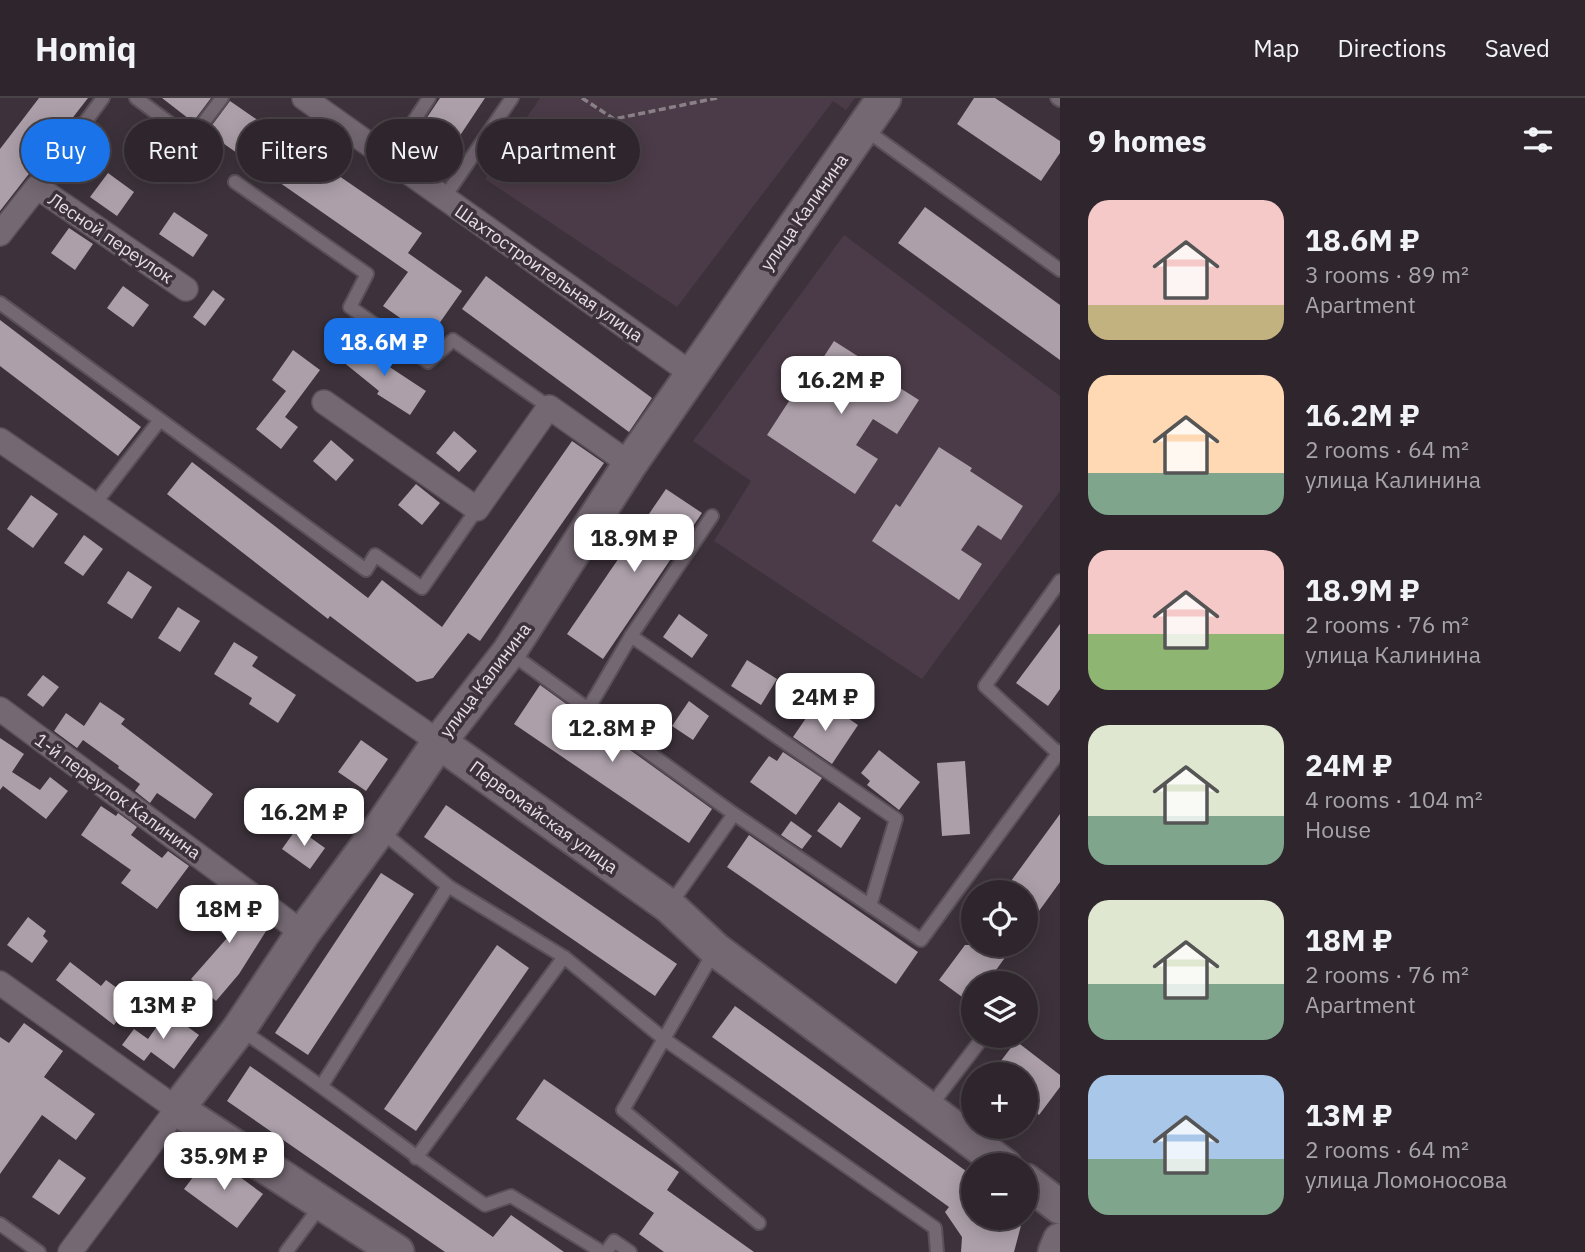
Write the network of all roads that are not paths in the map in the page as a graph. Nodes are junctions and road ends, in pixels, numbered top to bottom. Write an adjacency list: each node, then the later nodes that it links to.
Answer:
1 (103, 98): 13 (lane)
2 (136, 98): 3 (lane)
3 (222, 98)
4 (304, 98): 10 (street, Шахтостроительная улица)
5 (429, 98): 8 (lane)
6 (512, 98): 14 (lane)
7 (884, 98): 9 (street, улица Калинина)
8 (415, 119)
9 (862, 128): 16 (lane); 19 (street, улица Калинина)
10 (366, 143)
11 (235, 181): 21 (lane)
12 (421, 182): 14 (street, Шахтостроительная улица)
13 (37, 187): 15 (street); 17 (street, Лесной переулок)
14 (444, 198): 19 (street, Шахтостроительная улица)
15 (0, 234)
16 (1060, 270)
17 (186, 289)
18 (0, 303): 22 (lane)
19 (692, 374): 24 (street, улица Калинина)
20 (324, 402): 26 (street)
21 (550, 407): 24 (street); 26 (street)
22 (160, 420): 25 (lane); 26 (lane)
23 (0, 440): 25 (street, Первомайская улица)
24 (630, 464): 30 (street, улица Калинина)
25 (93, 506): 33 (street, Первомайская улица)
26 (477, 509)
27 (712, 516): 29 (lane)
28 (1060, 581): 34 (lane)
29 (631, 636): 32 (lane); 39 (lane)
30 (509, 652): 32 (lane); 33 (street, улица Калинина)
31 (0, 709): 40 (street, 1-й переулок Калинина)
32 (588, 709): 35 (lane)
33 (439, 742): 36 (street, улица Калинина); 38 (street, Первомайская улица)
34 (1059, 752): 39 (lane)
35 (734, 814): 38 (lane); 39 (lane)
36 (379, 830): 37 (lane); 40 (street, улица Калинина)
37 (447, 886): 42 (lane); 47 (lane)
38 (669, 906): 41 (street, Первомайская улица)
39 (870, 906)
40 (303, 933): 44 (street, улица Калинина)
41 (716, 950): 45 (lane); 48 (street, Первомайская улица)
42 (564, 957): 45 (lane); 51 (lane)
43 (0, 983): 49 (street)
44 (239, 1029): 47 (lane); 49 (street, улица Калинина)
45 (664, 1039): 55 (lane); 64 (lane)
46 (975, 1048): 48 (lane)
47 (323, 1086): 51 (lane)
48 (928, 1108): 50 (street, Первомайская улица)
49 (177, 1109): 53 (street); 59 (street, улица Калинина)
50 (988, 1153)
51 (416, 1157): 62 (lane)
52 (1038, 1190): 54 (street)
53 (322, 1203): 60 (lane); 61 (street)
54 (1060, 1206)
55 (759, 1223)
56 (0, 1224): 58 (lane)
57 (1060, 1240): 65 (street)
58 (39, 1252)
59 (71, 1252)
60 (286, 1252)
61 (397, 1252)
62 (604, 1252): 63 (lane)
63 (630, 1252)
64 (937, 1252)
65 (1055, 1252)

